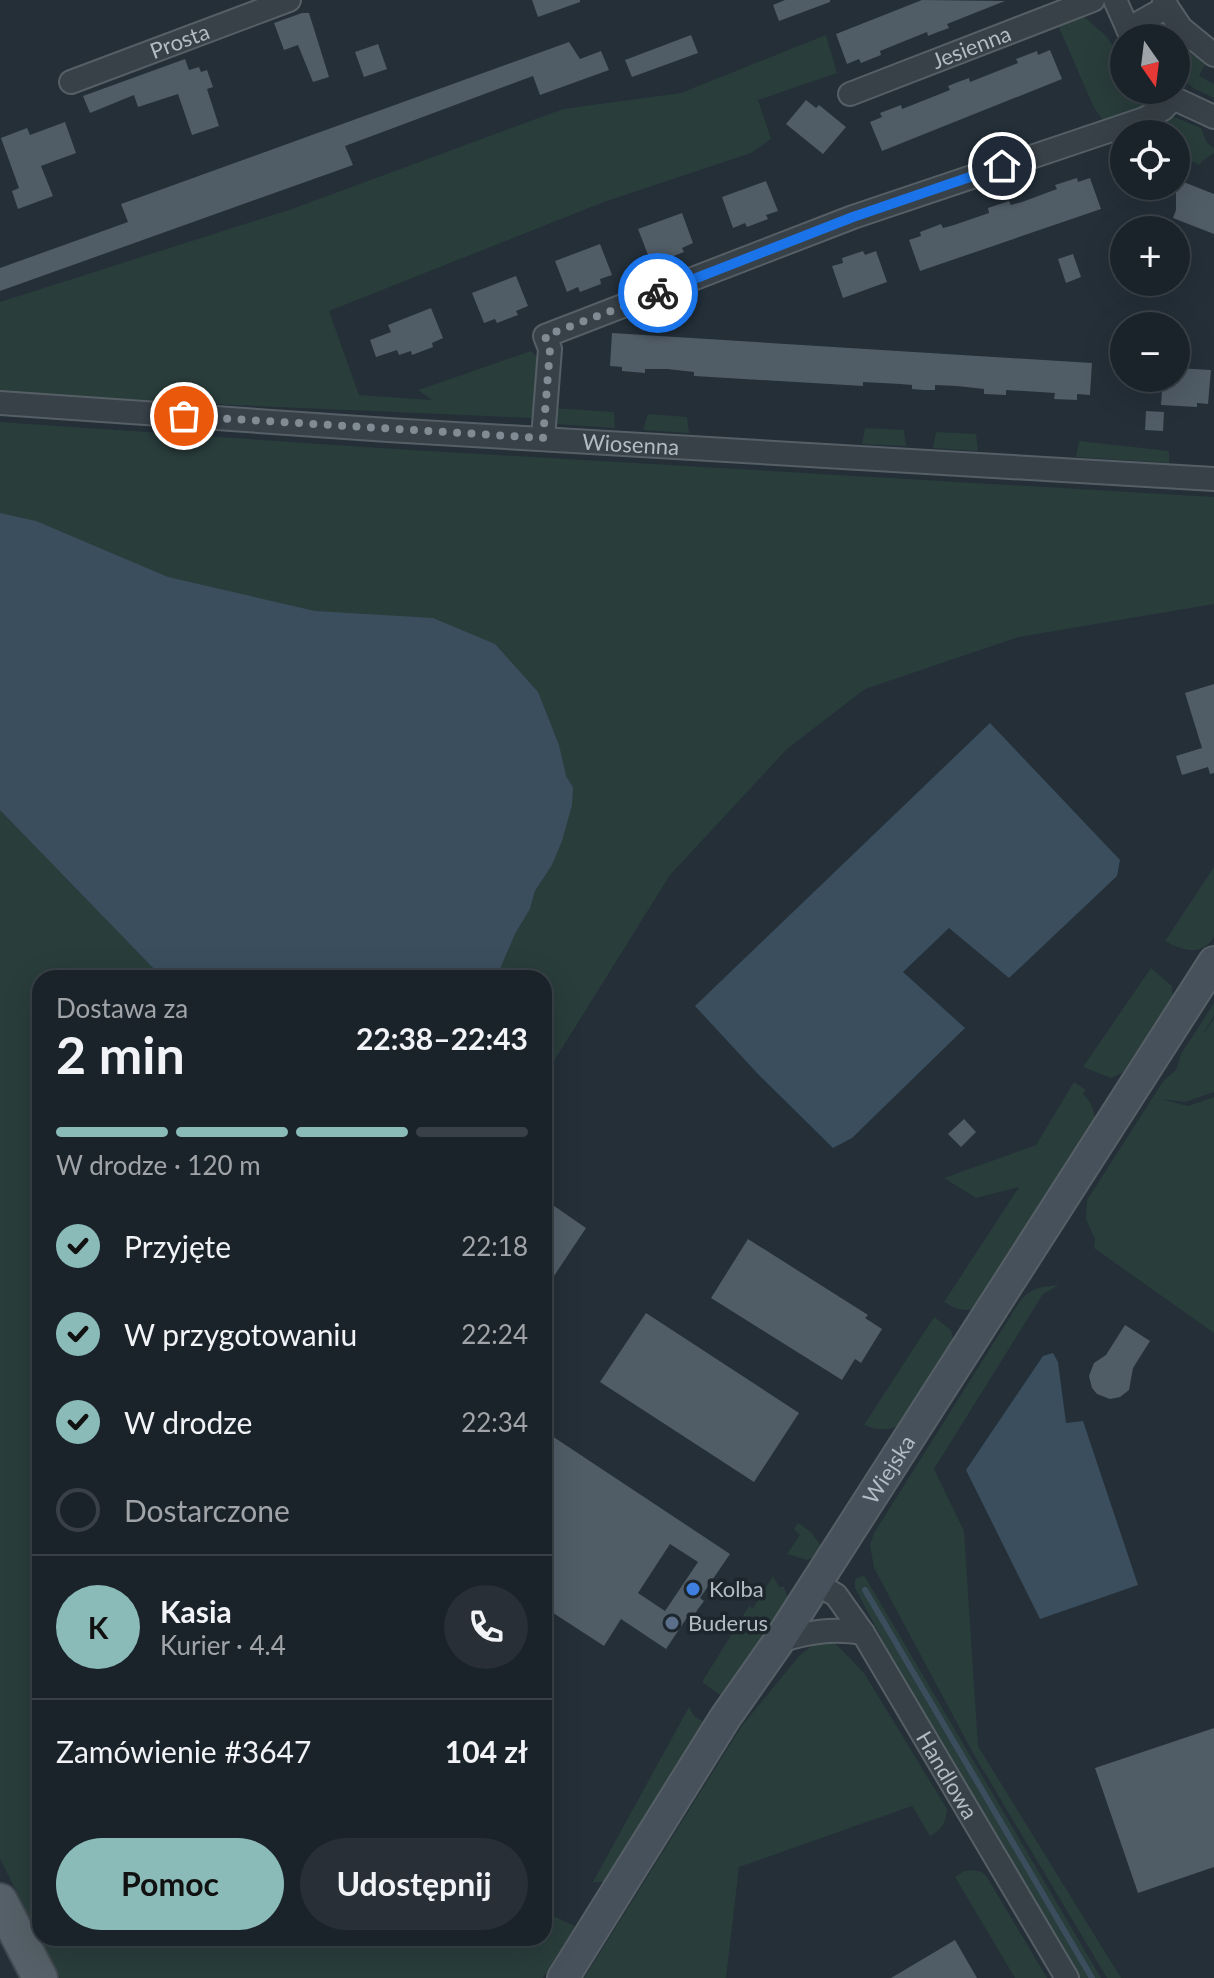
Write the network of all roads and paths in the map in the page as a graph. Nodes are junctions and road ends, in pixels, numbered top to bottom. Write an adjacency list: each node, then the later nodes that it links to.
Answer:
1 (289, 0): 8 (street, Prosta)
2 (1093, 0): 9 (street, Jesienna)
3 (1115, 0): 5 (street)
4 (1166, 4): 6 (street); 7 (street)
5 (1126, 24)
6 (1141, 24)
7 (1214, 55)
8 (71, 82)
9 (850, 94)
10 (1165, 104): 14 (street)
11 (1189, 104): 12 (street)
12 (1214, 117)
13 (0, 403): 14 (street, Wiosenna)
14 (543, 438): 15 (street, Wiosenna)
15 (1214, 479)
16 (1214, 962): 17 (street, Wiejska)
17 (815, 1583): 18 (street, Handlowa); 19 (street, Wiejska)
18 (863, 1633): 19 (street); 23 (street, Handlowa)
19 (779, 1641): 22 (street, Wiejska)
20 (0, 1901): 21 (main road)
21 (40, 1978)
22 (563, 1978)
23 (1067, 1978)

